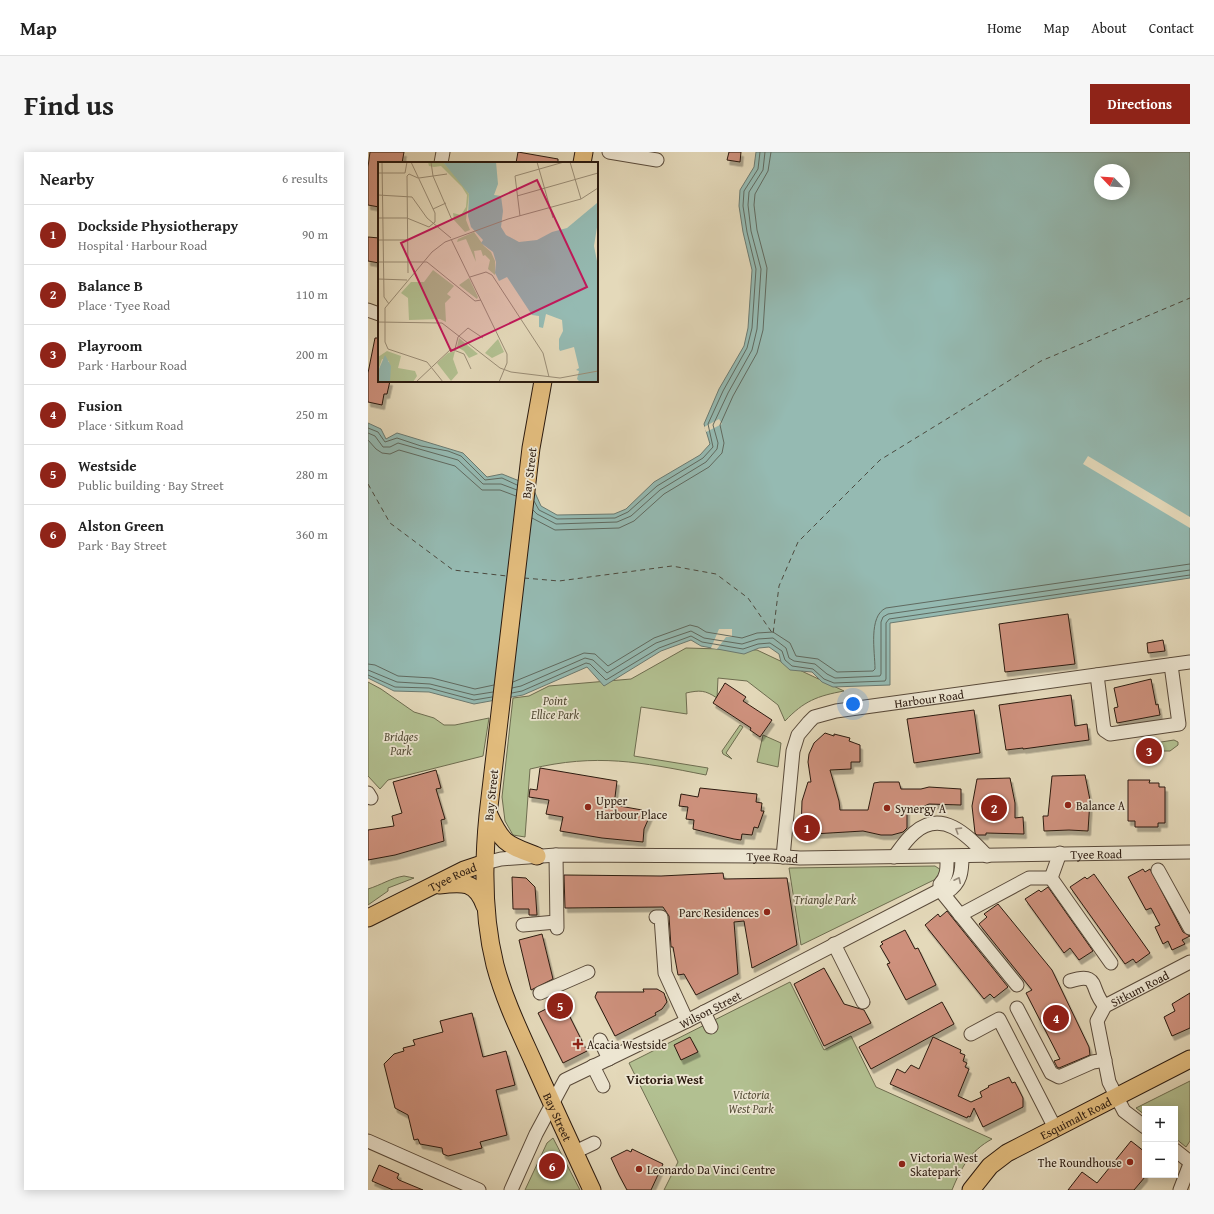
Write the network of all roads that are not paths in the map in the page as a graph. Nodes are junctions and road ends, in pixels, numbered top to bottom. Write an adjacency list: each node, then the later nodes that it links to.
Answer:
1 (443, 152): 5 (street)
2 (584, 152): 6 (main road)
3 (610, 152): 4 (street)
4 (657, 160)
5 (441, 162)
6 (582, 162)
7 (368, 310): 8 (street)
8 (378, 314)
9 (543, 382): 13 (main road, Bay Street)
10 (1190, 662): 11 (street, Harbour Road)
11 (1171, 665): 12 (street, Harbour Road); 12 (street)
12 (1097, 675): 20 (street, Harbour Road)
13 (488, 815): 17 (main road); 23 (main road, Bay Street)
14 (1190, 852): 15 (street, Tyee Road)
15 (1060, 853): 19 (street, Tyee Road); 25 (street)
16 (556, 855): 17 (street, Tyee Road); 20 (street, Tyee Road); 32 (street)
17 (537, 856): 23 (street, Tyee Road)
18 (962, 856): 19 (street, Tyee Road); 22 (street, Tyee Road); 27 (street, Wilson Street, one-way to 18)
19 (987, 856): 21 (street, one-way to 21)
20 (784, 857): 21 (street, Tyee Road)
21 (894, 857): 22 (street, Tyee Road)
22 (947, 857): 27 (street)
23 (485, 862): 26 (main road, Tyee Road); 28 (main road, Bay Street)
24 (1158, 870): 33 (street)
25 (1052, 878): 29 (street); 36 (street)
26 (429, 887): 28 (main road); 31 (main road, Tyee Road)
27 (940, 890): 29 (street); 34 (street, Wilson Street)
28 (487, 912): 55 (main road, Bay Street)
29 (960, 915): 39 (street)
30 (656, 917): 45 (street)
31 (368, 918)
32 (523, 925)
33 (1190, 928)
34 (834, 944): 41 (street); 44 (street, Wilson Street)
35 (1190, 962): 42 (street, Sitkum Road)
36 (1111, 963)
37 (588, 972): 40 (street)
38 (1070, 981): 42 (street)
39 (1017, 985)
40 (540, 992)
41 (863, 1002)
42 (1105, 1006): 51 (street, Sitkum Road)
43 (1017, 1008): 51 (street)
44 (704, 1012): 45 (street, Wilson Street); 46 (street)
45 (687, 1021): 49 (street, Wilson Street)
46 (711, 1027)
47 (971, 1034): 57 (street)
48 (600, 1040): 49 (street)
49 (609, 1059): 52 (street, Wilson Street)
50 (1190, 1059): 54 (main road, Esquimalt Road)
51 (1105, 1060): 54 (street, Sitkum Road)
52 (594, 1066): 53 (street); 55 (street, Wilson Street)
53 (603, 1086)
54 (1116, 1096): 56 (street, Sitkum Road); 57 (main road, Esquimalt Road)
55 (552, 1103): 60 (main road, Bay Street); 64 (street, Wilson Street)
56 (1142, 1125)
57 (1055, 1128): 66 (main road, Esquimalt Road)
58 (368, 1141): 63 (street)
59 (594, 1143): 60 (street)
60 (575, 1152): 65 (main road, Bay Street)
61 (1178, 1153): 62 (street)
62 (1190, 1163): 67 (street)
63 (479, 1190)
64 (511, 1190)
65 (592, 1190)
66 (971, 1190)
67 (1180, 1190)

